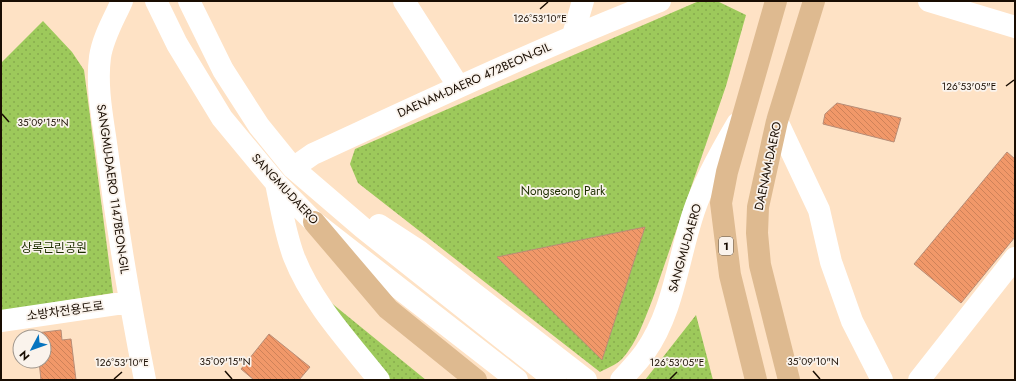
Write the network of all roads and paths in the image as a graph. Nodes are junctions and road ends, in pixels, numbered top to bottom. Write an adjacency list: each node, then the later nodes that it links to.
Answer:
1 (122, 1): 19 (street, SANGMU-DAERO 1147BEON-GIL)
2 (156, 1): 16 (street, SANGMU-DAERO)
3 (189, 1): 15 (street, SANGMU-DAERO)
4 (404, 1): 12 (street)
5 (583, 1): 11 (street)
6 (660, 1): 11 (street, DAENAM-DAERO 472BEON-GIL)
7 (776, 1): 13 (main road, 1)
8 (814, 1): 14 (main road, DAENAM-DAERO)
9 (929, 1): 10 (street)
10 (1015, 27)
11 (573, 35): 12 (street, DAENAM-DAERO 472BEON-GIL)
12 (459, 87): 15 (street, DAENAM-DAERO 472BEON-GIL)
13 (744, 112): 27 (street, SANGMU-DAERO); 28 (main road, 1)
14 (777, 121): 29 (main road, DAENAM-DAERO); 30 (street)
15 (293, 168): 25 (street, SANGMU-DAERO); 26 (street, SANGMU-DAERO)
16 (276, 183): 17 (street, SANGMU-DAERO); 22 (street)
17 (314, 222): 23 (main road); 24 (street, SANGMU-DAERO)
18 (1013, 263): 31 (street)
19 (130, 302): 20 (street, 소방차전용도로); 21 (street, SANGMU-DAERO 1147BEON-GIL)
20 (1, 321)
21 (145, 380)
22 (379, 380)
23 (476, 380)
24 (517, 380)
25 (555, 380)
26 (586, 380)
27 (621, 380)
28 (756, 380)
29 (789, 380)
30 (882, 380)
31 (918, 380)

